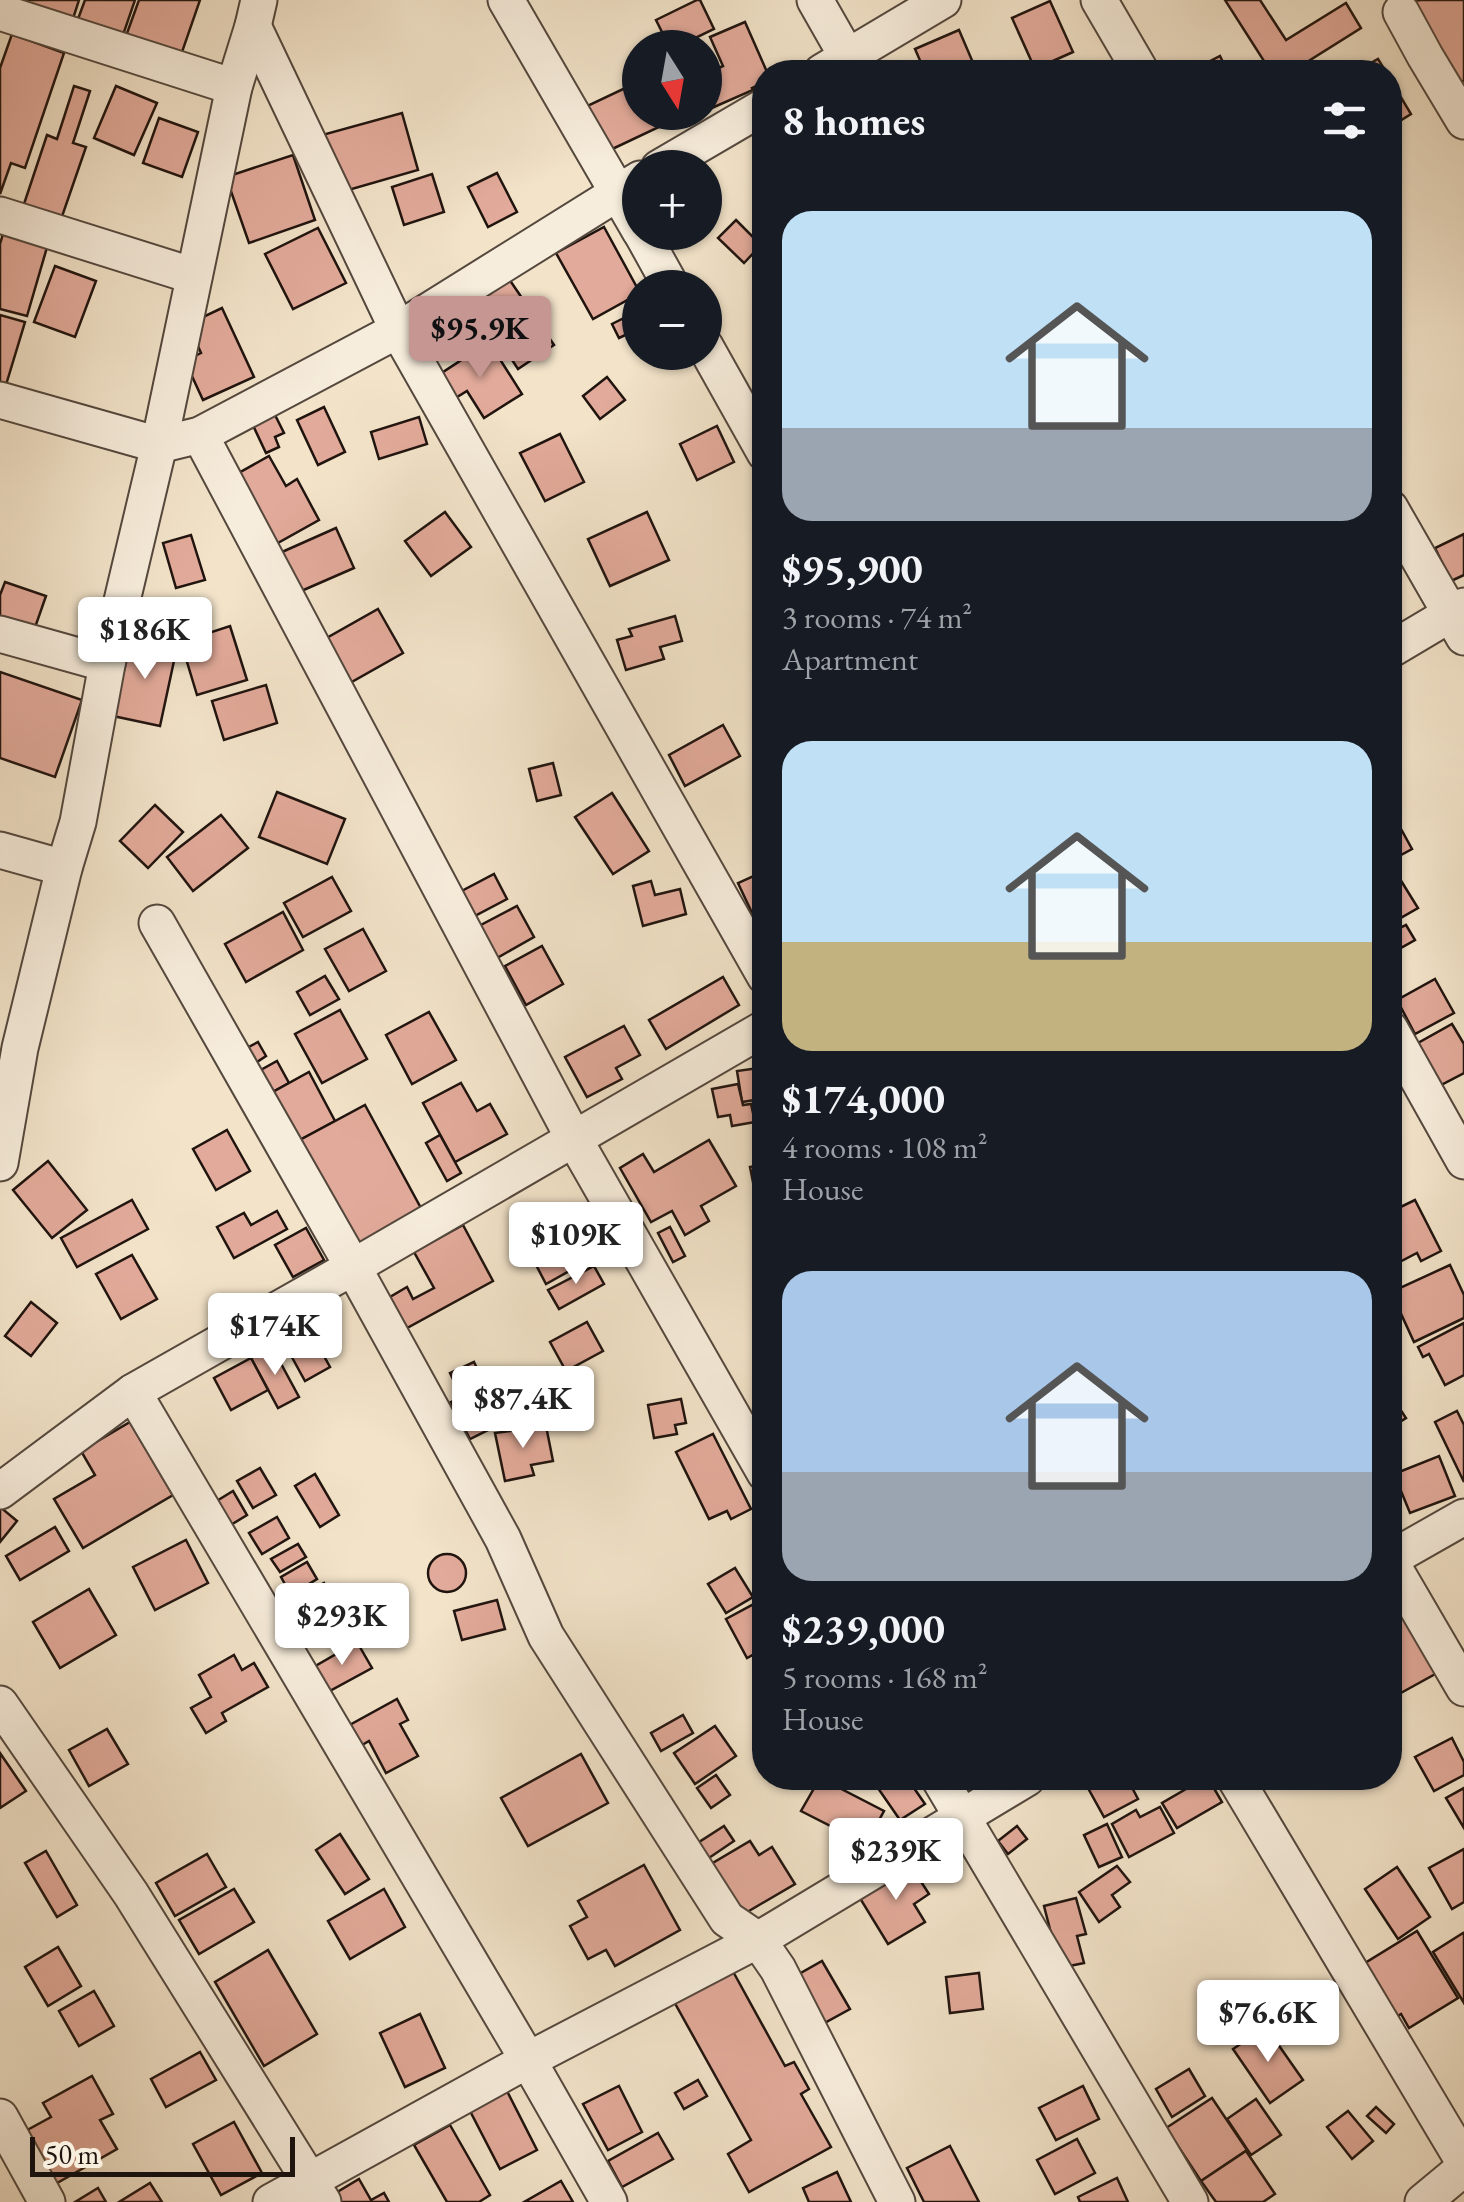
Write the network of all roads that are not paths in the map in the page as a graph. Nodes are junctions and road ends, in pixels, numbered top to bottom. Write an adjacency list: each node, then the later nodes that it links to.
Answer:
1 (506, 0): 15 (street)
2 (816, 0): 8 (street)
3 (943, 0): 9 (street)
4 (1099, 0): 10 (street)
5 (0, 12): 11 (street)
6 (1402, 12): 13 (street)
7 (256, 13): 11 (street); 19 (street)
8 (839, 60)
9 (854, 60)
10 (1134, 60)
11 (234, 87): 18 (street)
12 (752, 114): 14 (street)
13 (1464, 121)
14 (690, 150)
15 (622, 174)
16 (622, 189): 19 (street)
17 (0, 215): 18 (street)
18 (194, 276): 24 (street)
19 (398, 330): 23 (street); 33 (street)
20 (718, 370): 22 (street)
21 (0, 400): 24 (street)
22 (752, 430)
23 (200, 434): 24 (street); 37 (street)
24 (159, 445): 29 (street)
25 (1402, 527): 26 (street)
26 (1460, 619): 28 (street)
27 (0, 634): 29 (street)
28 (1402, 645)
29 (106, 664): 31 (street)
30 (0, 850): 31 (street)
31 (64, 868): 35 (street)
32 (157, 923): 40 (street)
33 (752, 953)
34 (752, 1036): 37 (street)
35 (10, 1045): 39 (street)
36 (1402, 1050): 38 (street)
37 (574, 1139): 40 (street); 42 (street)
38 (1464, 1161)
39 (0, 1163)
40 (353, 1267): 41 (street); 53 (street)
41 (133, 1392): 43 (street); 54 (street)
42 (752, 1450)
43 (0, 1491)
44 (1464, 1517): 45 (street)
45 (1402, 1553)
46 (1402, 1581): 47 (street)
47 (1464, 1688)
48 (0, 1704): 57 (street)
49 (945, 1790): 52 (street)
50 (1008, 1790): 52 (street)
51 (1242, 1790): 56 (street)
52 (962, 1818): 53 (street); 62 (street)
53 (758, 1940): 54 (street); 61 (street)
54 (528, 2060): 57 (street); 60 (street)
55 (0, 2117): 58 (street)
56 (1464, 2165): 63 (street)
57 (317, 2191): 59 (street)
58 (47, 2202)
59 (271, 2202)
60 (609, 2202)
61 (897, 2202)
62 (1190, 2202)
63 (1424, 2202)

